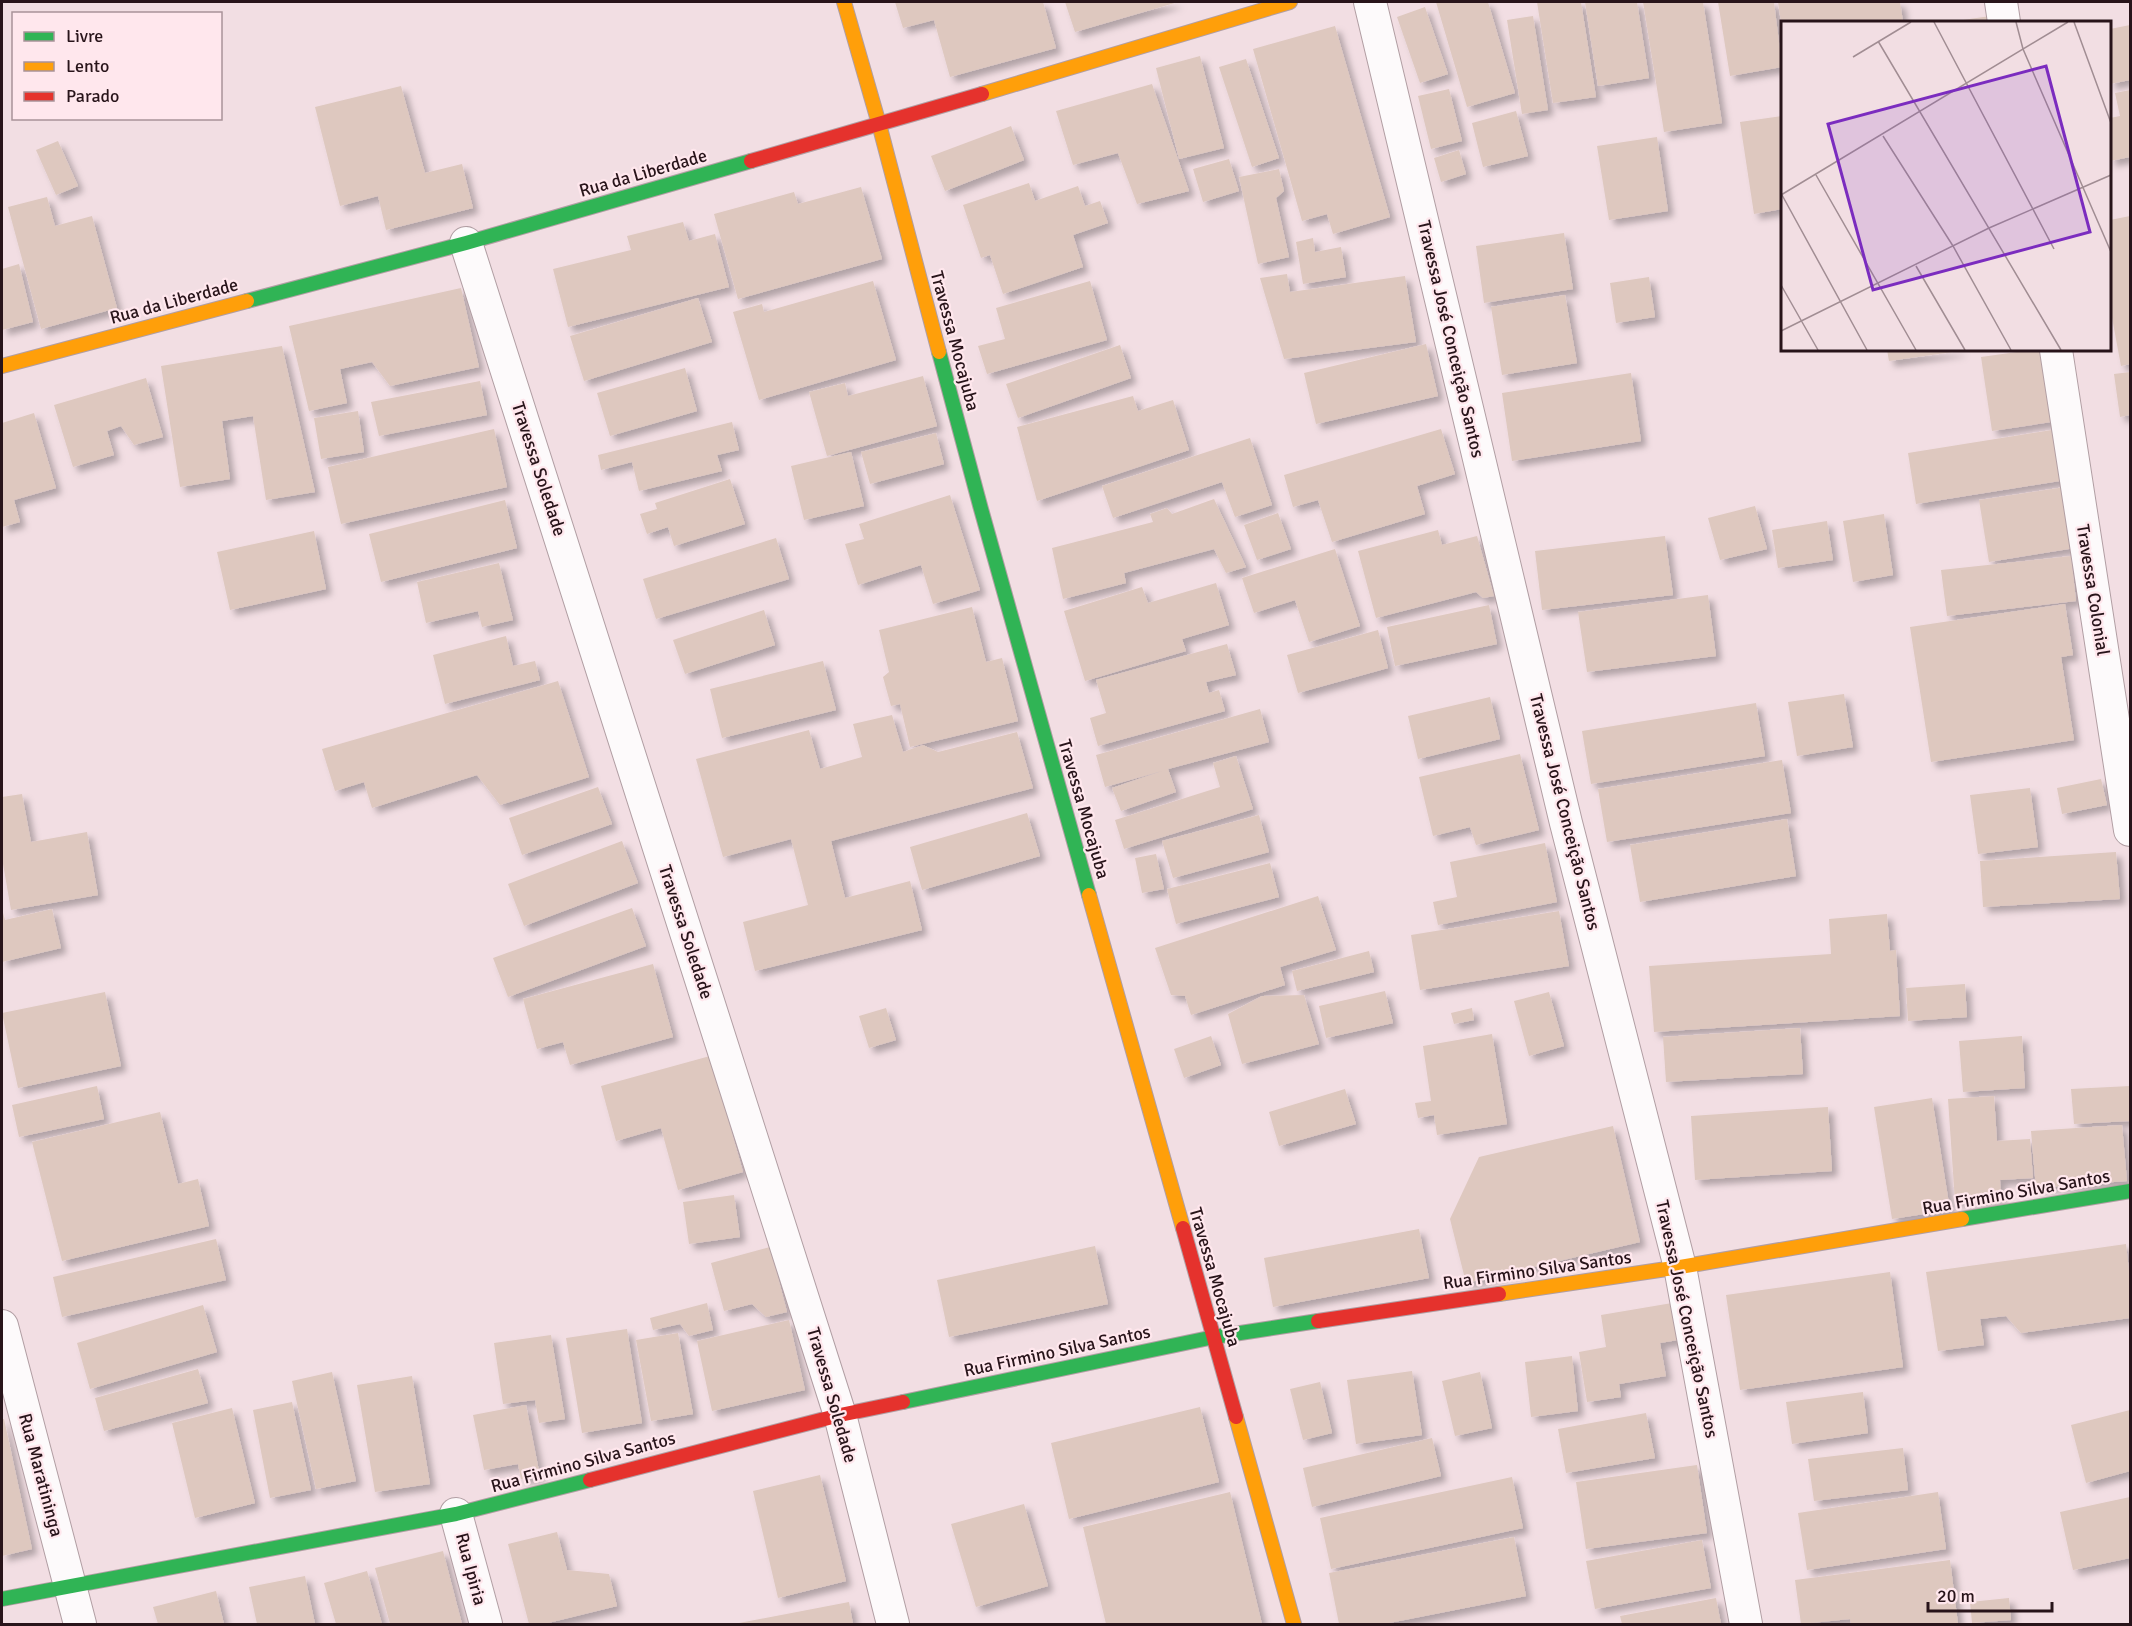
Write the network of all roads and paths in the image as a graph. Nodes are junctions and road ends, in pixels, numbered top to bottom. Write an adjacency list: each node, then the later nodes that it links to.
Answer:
1 (844, 2): 6 (street, Travessa Mocajuba)
2 (1290, 2): 6 (street, Rua da Liberdade)
3 (1370, 2): 12 (street, Travessa José Conceição Santos)
4 (2001, 2): 5 (street)
5 (2004, 21)
6 (879, 123): 7 (street, Rua da Liberdade); 14 (street, Travessa Mocajuba)
7 (466, 243): 9 (street, Rua da Liberdade); 15 (street, Travessa Soledade)
8 (2056, 351): 10 (street, Travessa Colonial)
9 (2, 366)
10 (2130, 830)
11 (2130, 1191): 12 (street, Rua Firmino Silva Santos)
12 (1680, 1267): 14 (street, Rua Firmino Silva Santos); 23 (street, Travessa José Conceição Santos)
13 (2, 1326): 17 (street, Rua Maratininga)
14 (1214, 1337): 15 (street, Rua Firmino Silva Santos); 22 (street, Travessa Mocajuba)
15 (840, 1415): 16 (street, Rua Firmino Silva Santos); 21 (street, Travessa Soledade)
16 (456, 1514): 17 (street, Rua Firmino Silva Santos); 20 (street, Rua Ipiria)
17 (70, 1586): 18 (street, Rua Firmino Silva Santos); 19 (street, Rua Maratininga)
18 (2, 1599)
19 (80, 1624)
20 (486, 1624)
21 (893, 1624)
22 (1294, 1624)
23 (1746, 1624)

